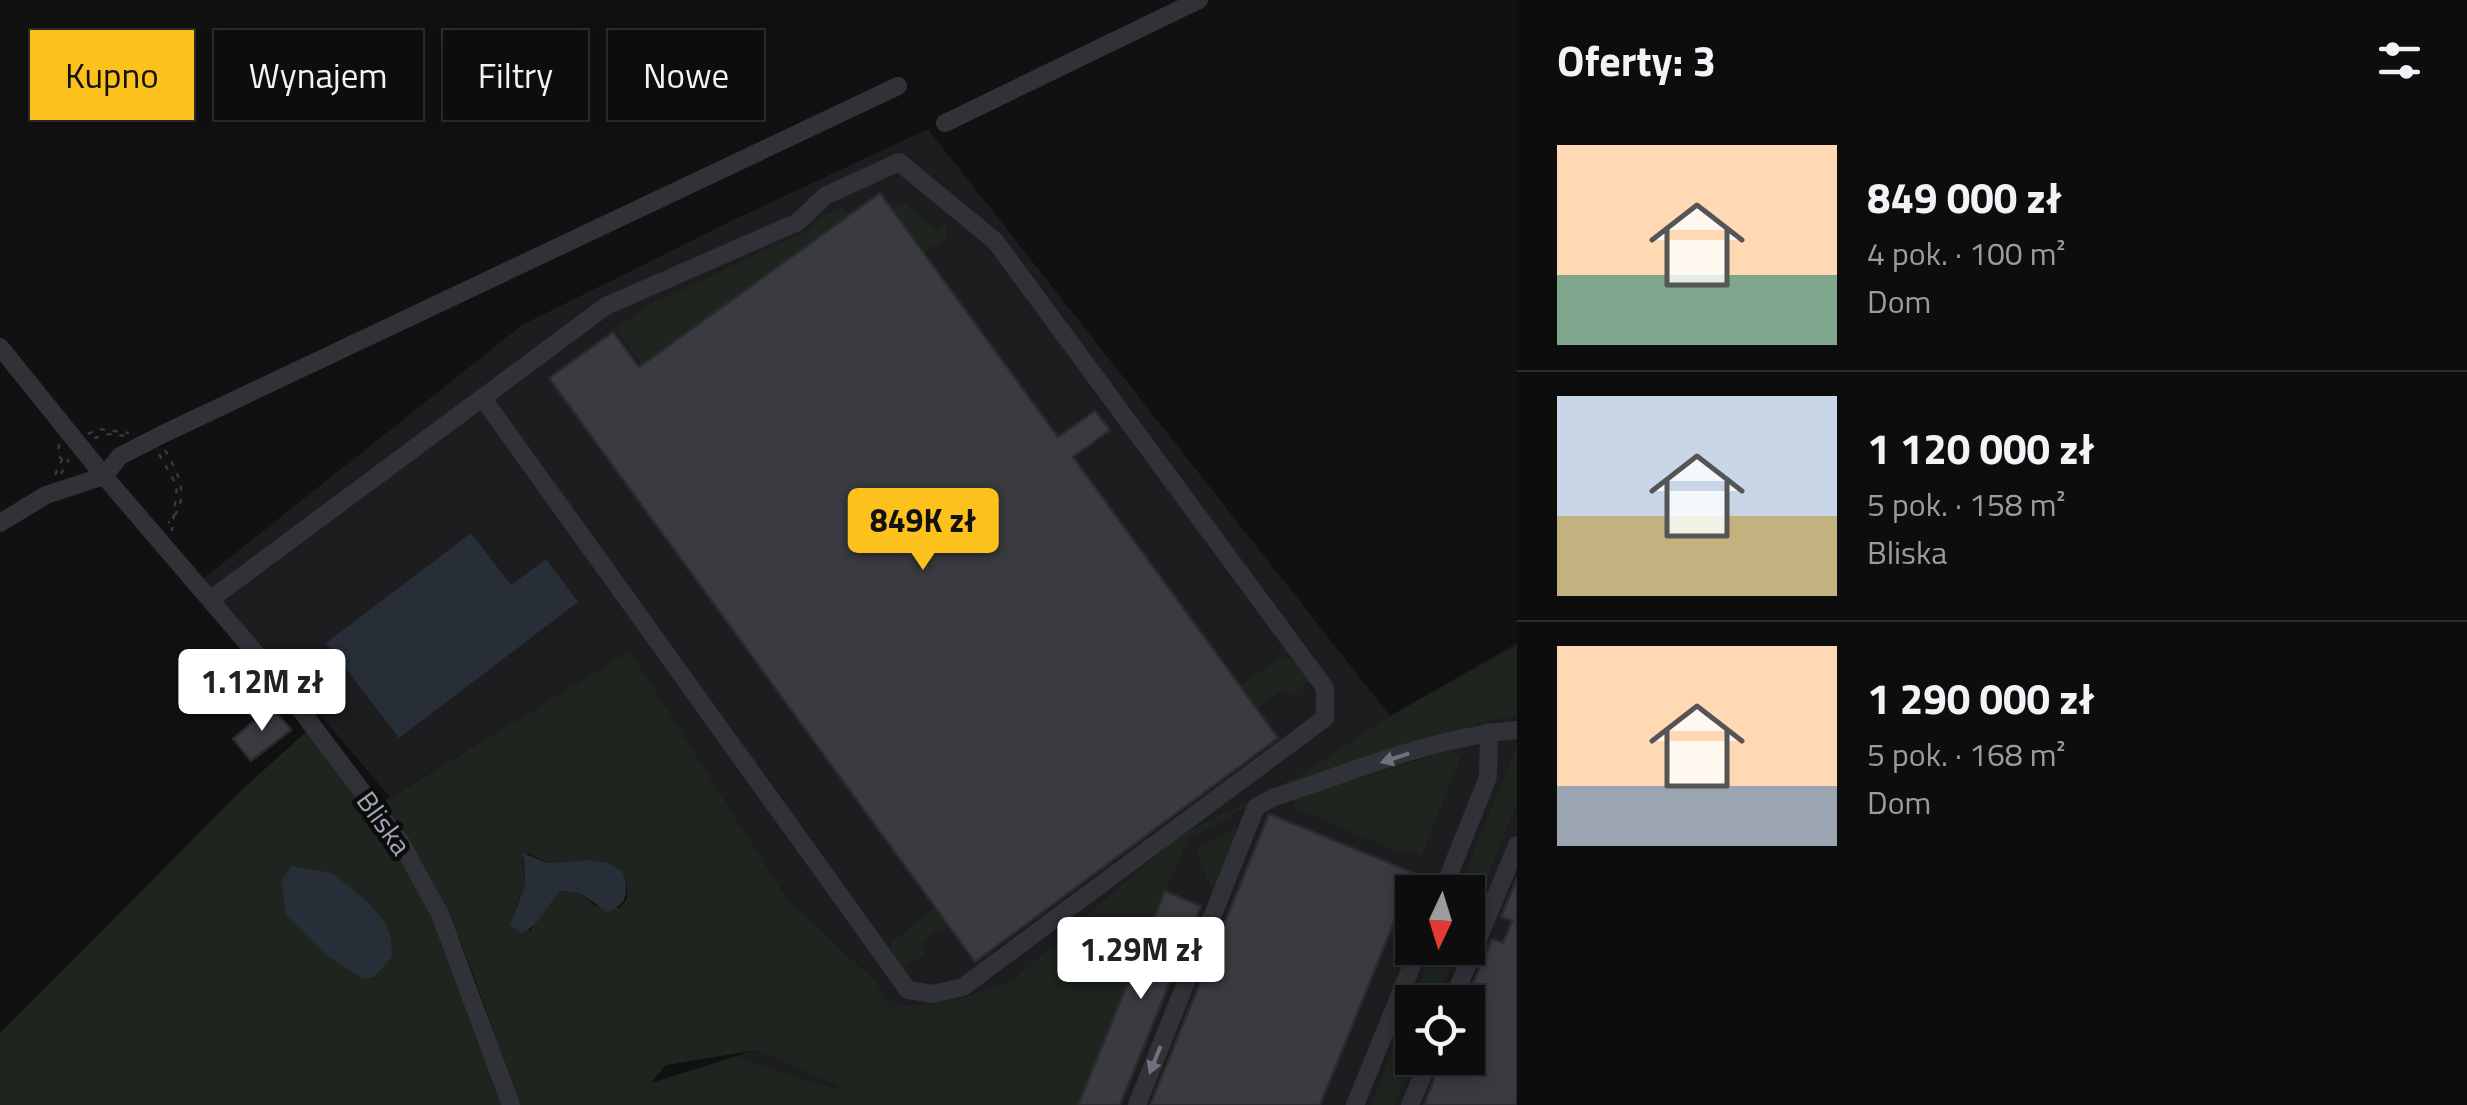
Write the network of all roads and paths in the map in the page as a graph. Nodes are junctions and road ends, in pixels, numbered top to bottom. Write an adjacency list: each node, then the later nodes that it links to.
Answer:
1 (1199, 0): 3 (street)
2 (898, 86): 9 (street)
3 (945, 123)
4 (0, 348): 14 (street, Bliska)
5 (484, 400): 5 (street); 20 (street)
6 (60, 433): 13 (path)
7 (81, 438): 9 (path)
8 (138, 438): 10 (path)
9 (156, 438): 14 (street); 16 (path)
10 (86, 444)
11 (70, 446): 13 (path)
12 (76, 452): 13 (path)
13 (63, 461): 15 (path)
14 (104, 476): 15 (street); 20 (street, Bliska)
15 (46, 495): 17 (street)
16 (174, 518): 18 (path); 19 (path)
17 (0, 523)
18 (172, 530)
19 (160, 531)
20 (211, 599): 28 (street, Bliska)
21 (1517, 730): 22 (street)
22 (1488, 732): 24 (street); 29 (street, one-way to 29)
23 (1517, 845): 26 (street)
24 (1449, 875)
25 (1413, 965): 30 (street)
26 (1459, 985)
27 (1423, 1075): 31 (street)
28 (511, 1105)
29 (1136, 1105)
30 (1355, 1105)
31 (1410, 1105)

